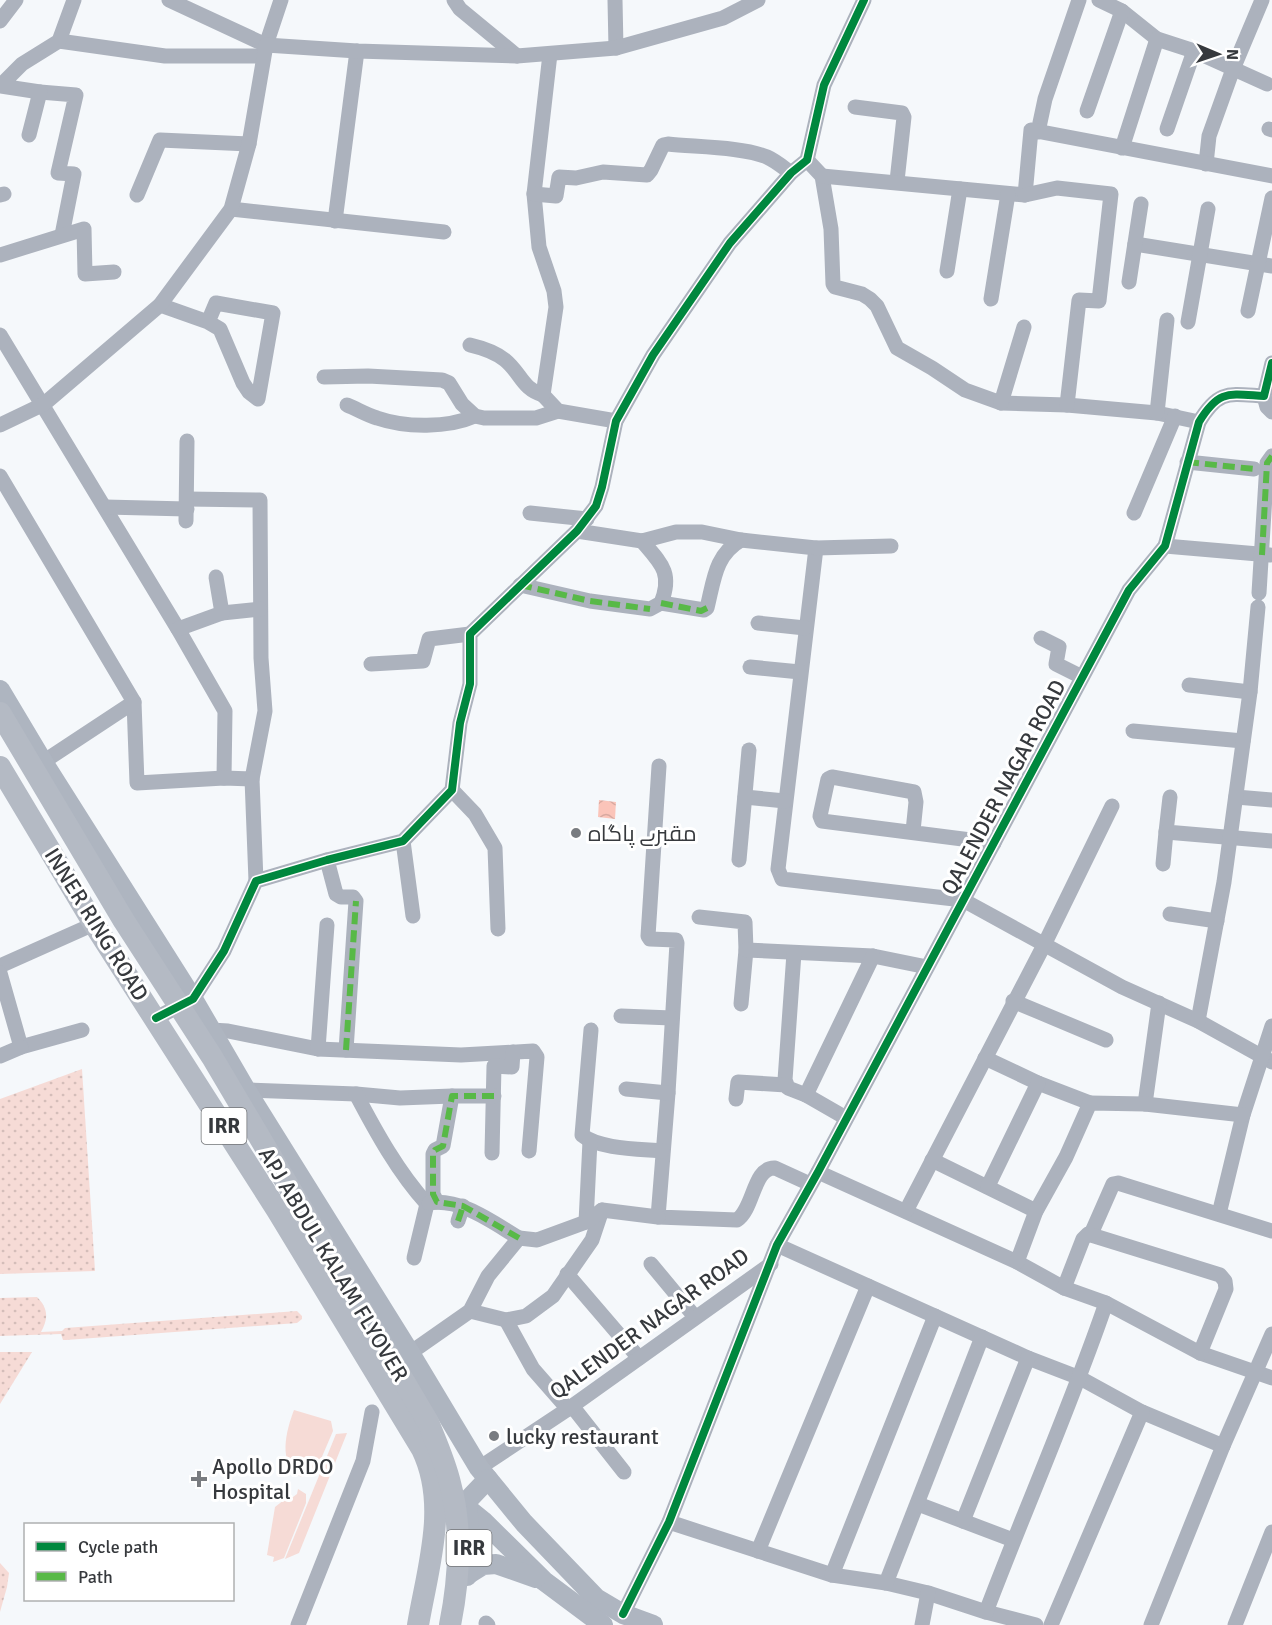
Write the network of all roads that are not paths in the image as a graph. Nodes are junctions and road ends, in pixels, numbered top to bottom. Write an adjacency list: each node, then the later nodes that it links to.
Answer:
1 (16, 0): 13 (street)
2 (74, 0): 15 (street)
3 (169, 0): 17 (street)
4 (281, 0): 17 (street)
5 (454, 0): 21 (street)
6 (615, 0): 16 (street)
7 (758, 0): 16 (street)
8 (864, 0): 33 (street)
9 (1079, 0): 29 (street)
10 (1262, 0): 22 (street)
11 (1101, 1): 12 (street)
12 (1122, 11): 14 (street); 27 (street)
13 (0, 21)
14 (1156, 39): 19 (street); 32 (street)
15 (59, 41): 17 (street); 24 (street)
16 (616, 48): 20 (street)
17 (265, 51): 18 (street); 31 (street)
18 (357, 51): 21 (street); 48 (street)
19 (1194, 51): 22 (street); 28 (street)
20 (550, 54): 21 (street); 40 (street)
21 (517, 56)
22 (1233, 69): 23 (street); 34 (street)
23 (1267, 84)
24 (0, 86): 25 (street)
25 (40, 92): 30 (street); 50 (street)
26 (855, 107): 38 (street)
27 (1087, 111)
28 (1167, 129)
29 (1038, 132): 32 (street); 43 (street)
30 (29, 135)
31 (249, 144): 42 (street); 46 (street)
32 (1122, 148): 34 (street)
33 (807, 160): 35 (street); 36 (street)
34 (1206, 164): 37 (street)
35 (791, 173): 40 (street); 80 (street)
36 (822, 176): 38 (street); 71 (street)
37 (1272, 177)
38 (897, 181): 39 (street)
39 (960, 189): 41 (street); 55 (street)
40 (534, 194): 69 (street)
41 (1008, 194): 43 (street); 58 (street)
42 (137, 195)
43 (1025, 195): 74 (street)
44 (1272, 198): 54 (street)
45 (1141, 204): 51 (street)
46 (231, 209): 48 (street); 59 (street)
47 (1208, 209): 52 (street)
48 (335, 221): 49 (street)
49 (444, 232)
50 (62, 235): 53 (street); 56 (street)
51 (1135, 244): 52 (street); 57 (street)
52 (1200, 254): 54 (street); 63 (street)
53 (0, 255)
54 (1265, 265): 60 (street)
55 (947, 271)
56 (114, 272)
57 (1130, 282)
58 (991, 299)
59 (160, 305): 62 (street); 72 (street)
60 (1248, 311)
61 (1167, 321): 77 (street)
62 (208, 322): 62 (street)
63 (1188, 322)
64 (1024, 327): 71 (street)
65 (0, 335): 72 (street)
66 (470, 345): 69 (street)
67 (1272, 363): 70 (street)
68 (324, 376): 78 (street)
69 (543, 395): 75 (street)
70 (1264, 396): 76 (street); 81 (street, QALENDER NAGAR ROAD)
71 (1000, 403): 74 (street)
72 (44, 404): 82 (street); 88 (street)
73 (347, 405): 78 (street)
74 (1067, 405): 77 (street)
75 (558, 411): 78 (street); 80 (street)
76 (1272, 412)
77 (1157, 413): 79 (street)
78 (475, 416)
79 (1175, 416): 81 (street); 91 (street)
80 (616, 422): 92 (street)
81 (1199, 422): 85 (street, QALENDER NAGAR ROAD)
82 (0, 425)
83 (187, 441): 89 (street)
84 (1272, 456): 98 (street)
85 (1187, 462): 86 (street); 96 (street, QALENDER NAGAR ROAD)
86 (1254, 469)
87 (0, 476): 116 (street)
88 (105, 507): 89 (street); 106 (street)
89 (187, 510): 102 (street)
90 (530, 513): 92 (street)
91 (1134, 513)
92 (582, 525): 94 (street); 100 (street)
93 (741, 540): 94 (street); 97 (street); 101 (street)
94 (642, 541): 101 (street)
95 (891, 546): 97 (street)
96 (1165, 546): 98 (street); 112 (street, QALENDER NAGAR ROAD)
97 (816, 548): 105 (street)
98 (1267, 555): 115 (street)
99 (216, 577): 103 (street)
100 (520, 585): 101 (street); 107 (street)
101 (661, 603)
102 (261, 609): 103 (street); 125 (street)
103 (222, 613): 106 (street)
104 (758, 623): 105 (street)
105 (805, 628): 111 (street)
106 (178, 629): 124 (street)
107 (470, 634): 109 (street); 126 (street)
108 (1041, 638): 112 (street)
109 (371, 664)
110 (750, 667): 111 (street)
111 (800, 672): 131 (street)
112 (1082, 677): 138 (street, QALENDER NAGAR ROAD)
113 (1189, 685): 115 (street)
114 (0, 690): 121 (main road, INNER RING ROAD / IRR)
115 (1250, 692): 119 (street)
116 (134, 702): 121 (street); 124 (street)
117 (0, 713): 254 (highway, APJ ABDUL KALAM FLYOVER, bridge)
118 (1133, 731): 119 (street)
119 (1243, 741): 129 (street)
120 (748, 750): 127 (street)
121 (43, 762): 158 (main road, INNER RING ROAD / IRR)
122 (659, 766): 164 (street)
123 (1, 769): 148 (highway, INNER RING ROAD / IRR)
124 (224, 778): 125 (street)
125 (252, 779): 142 (street)
126 (452, 790): 136 (street); 150 (street)
127 (745, 797): 131 (street); 140 (street)
128 (1170, 797): 134 (street)
129 (1236, 797): 130 (street); 135 (street)
130 (1272, 800)
131 (785, 801): 143 (street)
132 (1112, 806): 151 (street)
133 (913, 831): 133 (street); 138 (street)
134 (1166, 832): 135 (street); 141 (street)
135 (1230, 839): 137 (street); 147 (street)
136 (403, 841): 139 (street); 145 (street)
137 (1272, 842)
138 (994, 843): 143 (street, QALENDER NAGAR ROAD)
139 (327, 860): 142 (street); 173 (street)
140 (739, 861)
141 (1163, 864)
142 (256, 881): 158 (street)
143 (963, 900): 151 (street); 156 (street, QALENDER NAGAR ROAD)
144 (1170, 914): 147 (street)
145 (413, 916)
146 (699, 917): 152 (street)
147 (1217, 921): 165 (street)
148 (94, 924): 155 (street); 163 (highway, INNER RING ROAD / IRR)
149 (327, 925): 172 (street)
150 (498, 929)
151 (1044, 945): 159 (street); 161 (street)
152 (746, 950): 153 (street); 160 (street)
153 (794, 954): 154 (street); 179 (street)
154 (873, 956): 156 (street); 184 (street)
155 (0, 966)
156 (927, 967): 191 (street, QALENDER NAGAR ROAD)
157 (0, 974): 171 (street)
158 (193, 999): 163 (street); 168 (main road, INNER RING ROAD / IRR)
159 (1013, 1001): 170 (street); 176 (street)
160 (741, 1004)
161 (1159, 1004): 165 (street); 189 (street)
162 (621, 1016): 164 (street)
163 (156, 1018): 231 (highway, INNER RING ROAD / IRR)
164 (672, 1018): 182 (street)
165 (1198, 1021): 177 (street)
166 (1272, 1026): 177 (street)
167 (82, 1030): 171 (street)
168 (210, 1030): 172 (street); 181 (main road, INNER RING ROAD / IRR)
169 (591, 1030): 192 (street)
170 (1106, 1041)
171 (21, 1047): 175 (street)
172 (318, 1049): 173 (street)
173 (346, 1050): 174 (street)
174 (513, 1052): 186 (street); 193 (street)
175 (0, 1056)
176 (985, 1058): 178 (street); 196 (street)
177 (1267, 1059): 190 (street)
178 (1038, 1083): 188 (street); 198 (street)
179 (786, 1085): 184 (street); 187 (street)
180 (626, 1089): 182 (street)
181 (246, 1090): 183 (street); 224 (main road, INNER RING ROAD / IRR)
182 (668, 1093): 194 (street)
183 (356, 1094): 185 (street); 199 (street)
184 (806, 1095): 191 (street)
185 (452, 1096): 186 (street); 199 (street)
186 (494, 1096): 195 (street)
187 (736, 1099)
188 (1090, 1103): 189 (street); 202 (street)
189 (1145, 1104): 190 (street)
190 (1244, 1115): 203 (street)
191 (846, 1118): 197 (street, QALENDER NAGAR ROAD)
192 (591, 1141): 194 (street); 205 (street)
193 (530, 1151)
194 (662, 1151): 204 (street)
195 (492, 1153)
196 (932, 1160): 198 (street); 201 (street)
197 (814, 1178): 201 (street); 204 (street); 209 (street, QALENDER NAGAR ROAD)
198 (988, 1186): 202 (street)
199 (432, 1203): 208 (street); 210 (street)
200 (602, 1210): 204 (street); 205 (street); 214 (street)
201 (906, 1211): 211 (street)
202 (1036, 1211): 211 (street)
203 (1219, 1214): 206 (street); 207 (street)
204 (657, 1217)
205 (586, 1222): 208 (street)
206 (1272, 1231)
207 (1091, 1234): 216 (street); 225 (street)
208 (519, 1238): 218 (street)
209 (777, 1245): 213 (street, QALENDER NAGAR ROAD); 215 (street)
210 (414, 1258)
211 (1017, 1262): 216 (street)
212 (651, 1264): 220 (street)
213 (771, 1264): 220 (street, QALENDER NAGAR ROAD); 240 (street)
214 (567, 1274): 221 (street); 226 (street)
215 (868, 1286): 219 (street); 244 (street)
216 (1064, 1288): 217 (street)
217 (1106, 1304): 225 (street); 229 (street)
218 (470, 1311): 221 (street); 224 (street)
219 (935, 1316): 223 (street); 246 (street)
220 (695, 1317): 226 (street, QALENDER NAGAR ROAD)
221 (506, 1320): 232 (street)
222 (1272, 1334): 228 (street)
223 (982, 1337): 227 (street); 238 (street)
224 (411, 1353): 236 (main road, INNER RING ROAD / IRR)
225 (1200, 1353): 228 (street)
226 (639, 1358): 232 (street, QALENDER NAGAR ROAD)
227 (1028, 1358): 229 (street); 241 (street)
228 (1256, 1372): 230 (street); 234 (street)
229 (1080, 1378): 233 (street); 243 (street)
230 (1272, 1378)
231 (392, 1399): 237 (highway, INNER RING ROAD / IRR); 252 (street)
232 (570, 1408): 235 (street); 236 (street, QALENDER NAGAR ROAD)
233 (1142, 1412): 234 (street); 260 (street)
234 (1223, 1446): 261 (street)
235 (624, 1472)
236 (484, 1474): 239 (main road, IRR); 251 (main road, INNER RING ROAD)
237 (435, 1491): 239 (main road); 253 (highway, INNER RING ROAD / IRR)
238 (918, 1504): 241 (street); 248 (street)
239 (467, 1508): 245 (main road, IRR); 247 (main road)
240 (669, 1521): 244 (street); 251 (street)
241 (963, 1521): 243 (street)
242 (1272, 1532): 262 (street)
243 (1013, 1540): 250 (street)
244 (758, 1551): 246 (street)
245 (467, 1575): 247 (main road); 255 (main road, IRR)
246 (832, 1575): 248 (street)
247 (544, 1581): 256 (main road)
248 (886, 1583): 249 (street)
249 (928, 1593): 250 (street); 258 (street)
250 (986, 1612): 259 (street)
251 (623, 1614): 257 (main road, INNER RING ROAD)
252 (298, 1625)
253 (418, 1625)
254 (450, 1625)
255 (459, 1625)
256 (603, 1625)
257 (652, 1625)
258 (922, 1625)
259 (1036, 1625)
260 (1051, 1625)
261 (1151, 1625)
262 (1235, 1625)

